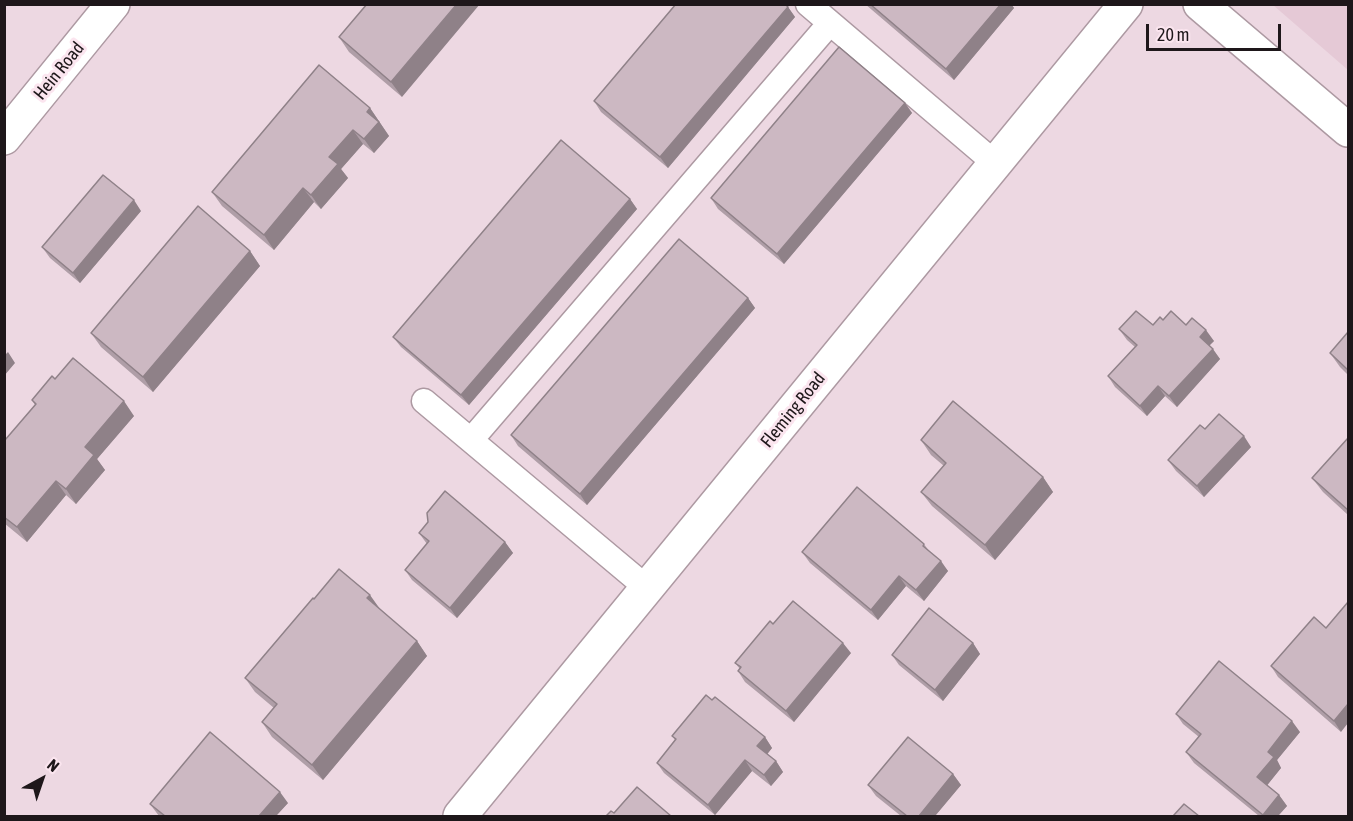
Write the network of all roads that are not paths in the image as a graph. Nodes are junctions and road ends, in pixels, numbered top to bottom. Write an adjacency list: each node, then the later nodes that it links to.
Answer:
1 (113, 4): 7 (street, Hein Road)
2 (808, 4): 5 (lane)
3 (1126, 4): 8 (street, Fleming Road)
4 (1200, 4): 6 (street)
5 (830, 23): 8 (lane); 10 (lane)
6 (1348, 130)
7 (4, 138)
8 (996, 164): 11 (street, Fleming Road)
9 (424, 401): 10 (lane)
10 (471, 440): 11 (lane)
11 (647, 588): 12 (street, Fleming Road)
12 (460, 816)

